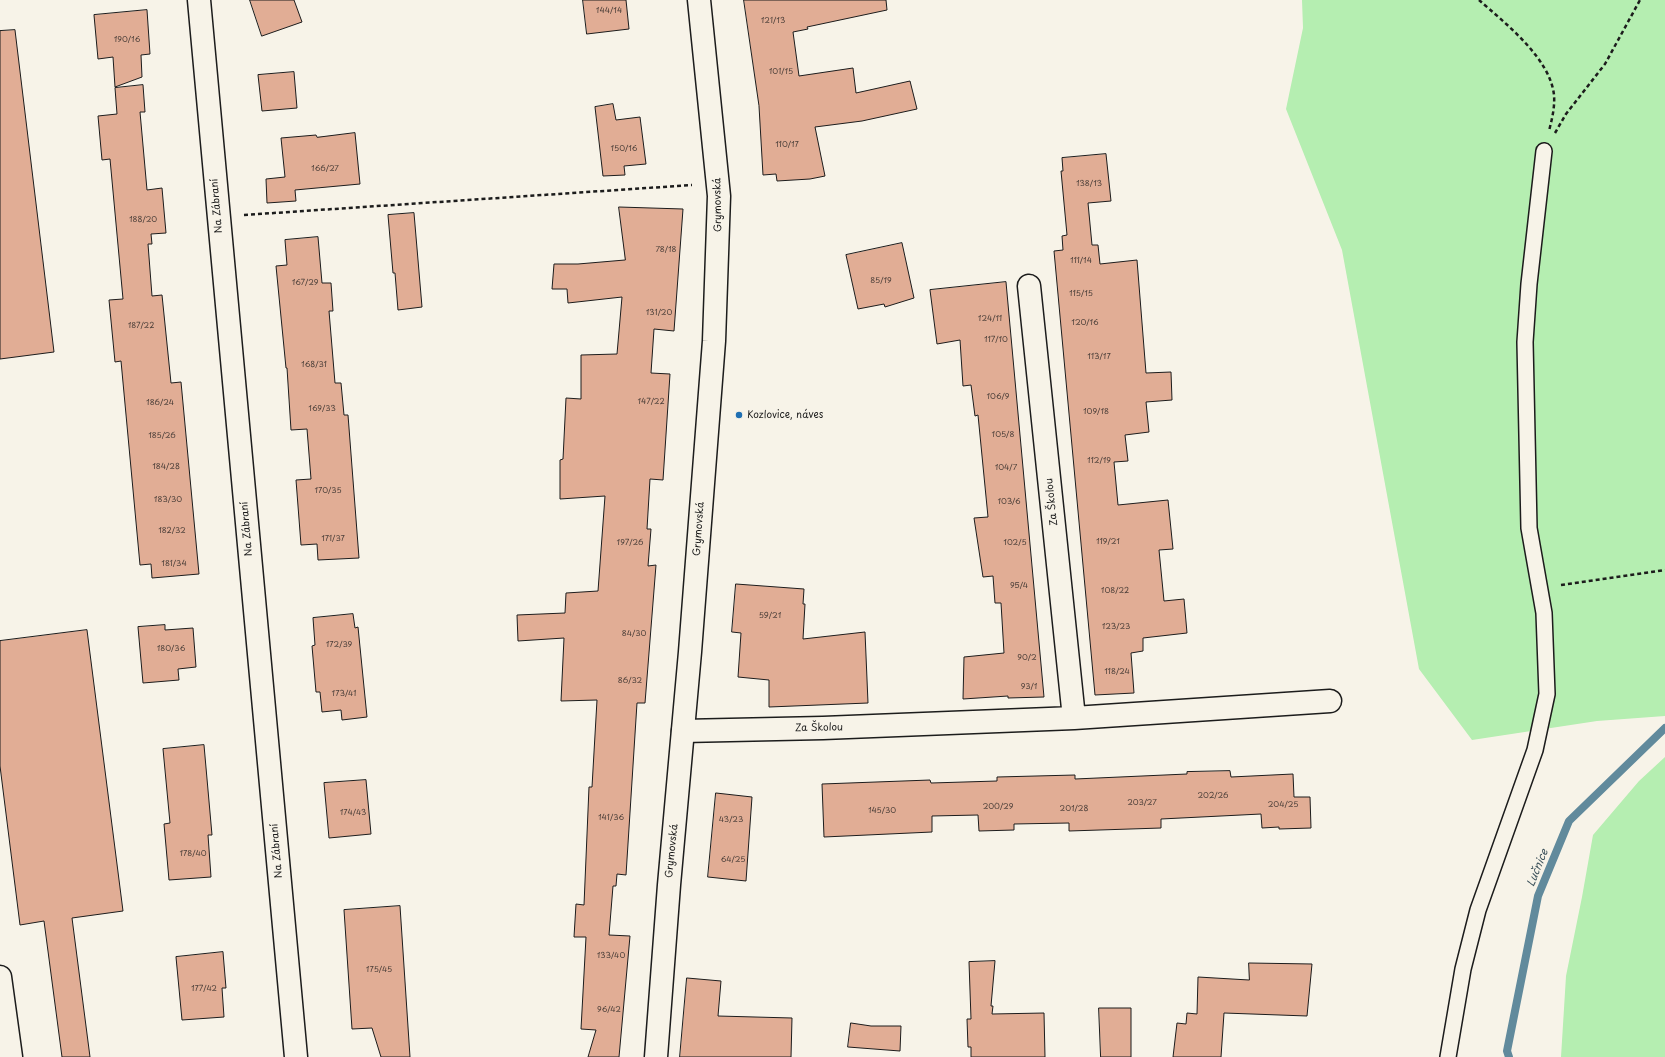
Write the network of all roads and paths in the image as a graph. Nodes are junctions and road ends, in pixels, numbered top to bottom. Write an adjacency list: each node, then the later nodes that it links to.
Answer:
1 (199, 0): 7 (street, Na Zábraní)
2 (699, 0): 6 (street, Grymovská)
3 (1479, 0): 5 (path)
4 (1640, 0): 5 (path)
5 (1544, 151): 10 (lane)
6 (718, 183): 7 (path); 13 (street, Grymovská)
7 (218, 217): 16 (street, Na Zábraní)
8 (1029, 286): 12 (street, Za Školou)
9 (1665, 570): 10 (path)
10 (1539, 588): 18 (lane)
11 (1330, 701): 12 (street, Za Školou)
12 (1074, 718): 13 (street, Za Školou)
13 (684, 731): 17 (street, Grymovská)
14 (0, 977): 15 (street)
15 (12, 1057)
16 (296, 1057)
17 (656, 1057)
18 (1448, 1057)

